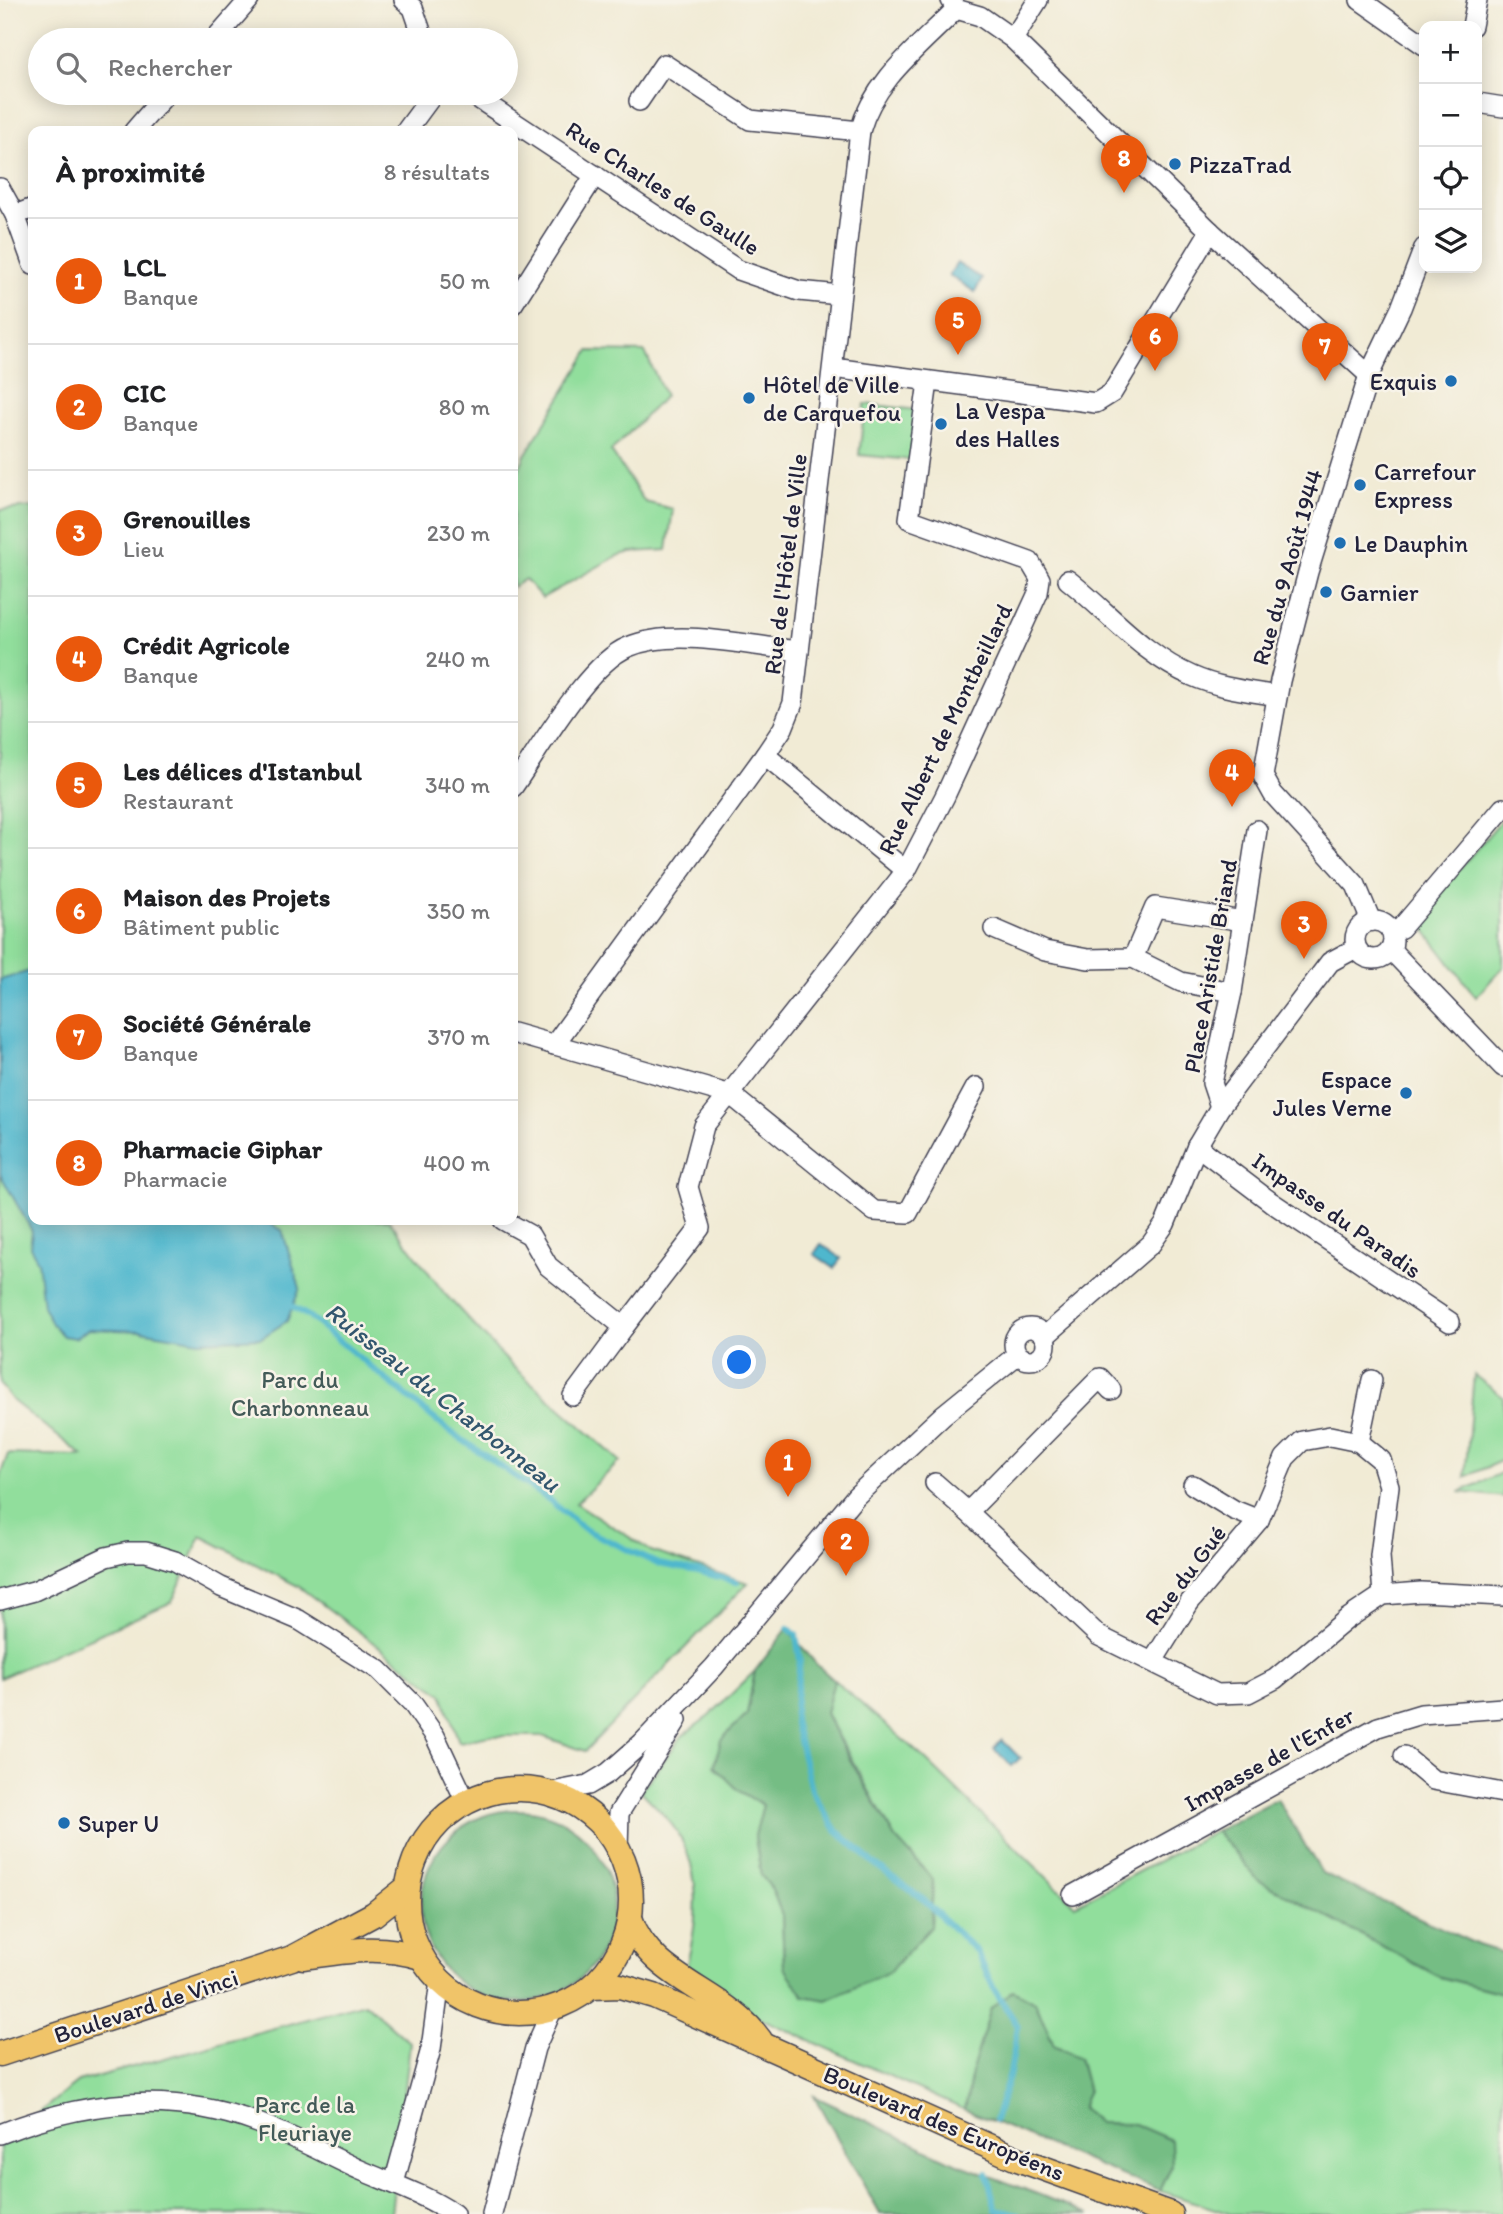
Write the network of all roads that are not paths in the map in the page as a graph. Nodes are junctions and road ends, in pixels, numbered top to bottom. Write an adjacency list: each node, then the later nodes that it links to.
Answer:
1 (249, 0): 8 (street)
2 (404, 0): 9 (street)
3 (1038, 0): 10 (street)
4 (1360, 0): 11 (street)
5 (1477, 0): 7 (street)
6 (953, 4): 10 (street); 20 (street, Rue de l'Hôtel de Ville)
7 (1473, 21)
8 (224, 28)
9 (420, 28)
10 (1013, 39): 24 (street)
11 (1419, 41)
12 (639, 100): 20 (street)
13 (1482, 104): 17 (street)
14 (157, 105): 18 (street)
15 (425, 105): 19 (street)
16 (488, 105): 21 (street, Rue Charles de Gaulle)
17 (1503, 107)
18 (138, 126)
19 (410, 126)
20 (860, 131): 27 (street, Rue de l'Hôtel de Ville)
21 (595, 175): 27 (street, Rue Charles de Gaulle); 28 (street)
22 (0, 188): 23 (street)
23 (24, 211): 25 (street)
24 (1210, 231): 30 (street); 31 (street)
25 (28, 235)
26 (1419, 260): 30 (street, Rue du 9 Août 1944)
27 (840, 295): 29 (street, Rue de l'Hôtel de Ville)
28 (518, 296)
29 (832, 368): 31 (street); 33 (street, Rue de l'Hôtel de Ville)
30 (1369, 375): 34 (street, Rue du 9 Août 1944)
31 (929, 382): 39 (street, Rue Albert de Montbeillard)
32 (1068, 580): 34 (street)
33 (799, 651): 35 (street, Rue de l'Hôtel de Ville); 36 (street)
34 (1277, 696): 41 (street, Rue du 9 Août 1944)
35 (765, 755): 39 (street); 48 (street, Rue de l'Hôtel de Ville)
36 (518, 780)
37 (1503, 808): 43 (street)
38 (1257, 830): 40 (street, Place Aristide Briand)
39 (906, 871): 51 (street, Rue Albert de Montbeillard)
40 (1244, 921): 45 (street); 46 (street, Place Aristide Briand)
41 (1371, 921): 43 (street); 44 (street)
42 (994, 929): 45 (street)
43 (1391, 941): 44 (street); 49 (street)
44 (1356, 948): 52 (street, Place Aristide Briand)
45 (1133, 958): 46 (street)
46 (1231, 992): 52 (street, Place Aristide Briand)
47 (518, 1034): 48 (street)
48 (554, 1045): 51 (street)
49 (1503, 1067)
50 (976, 1087): 51 (street)
51 (731, 1095): 56 (street, Rue Albert de Montbeillard)
52 (1220, 1107): 53 (street)
53 (1198, 1146): 55 (street, Impasse du Paradis); 71 (street)
54 (512, 1225): 56 (street)
55 (1450, 1322)
56 (624, 1327): 59 (street)
57 (1371, 1380): 60 (street)
58 (1111, 1390): 63 (street)
59 (573, 1396)
60 (1359, 1442): 64 (street, Rue du Gué); 66 (street)
61 (935, 1483): 63 (street)
62 (1192, 1485): 64 (street, Rue du Gué)
63 (968, 1512): 70 (street)
64 (1259, 1520): 70 (street, Rue du Gué)
65 (34, 1591): 68 (street); 69 (street); 76 (street)
66 (1383, 1595): 67 (street); 70 (street)
67 (1503, 1596)
68 (0, 1600)
69 (0, 1615)
70 (1153, 1661)
71 (714, 1667): 74 (street); 77 (street)
72 (1503, 1707): 79 (street, Impasse de l'Enfer)
73 (1404, 1756): 75 (street)
74 (547, 1793): 76 (main road); 77 (main road)
75 (1503, 1793)
76 (466, 1802): 78 (main road)
77 (618, 1849): 80 (main road)
78 (408, 1886): 81 (main road); 82 (main road, Boulevard de Vinci)
79 (1073, 1895)
80 (629, 1918): 84 (main road); 86 (main road)
81 (421, 1957): 82 (main road, Boulevard de Vinci); 83 (main road)
82 (292, 1958): 87 (main road, Boulevard de Vinci)
83 (440, 1981): 85 (main road); 89 (street)
84 (592, 1986): 85 (main road); 86 (main road, Boulevard des Européens)
85 (553, 2008): 91 (street)
86 (760, 2041): 92 (main road, Boulevard des Européens)
87 (0, 2054)
88 (0, 2134): 89 (street)
89 (394, 2183): 90 (street)
90 (448, 2210)
91 (492, 2214)
92 (1170, 2214)

